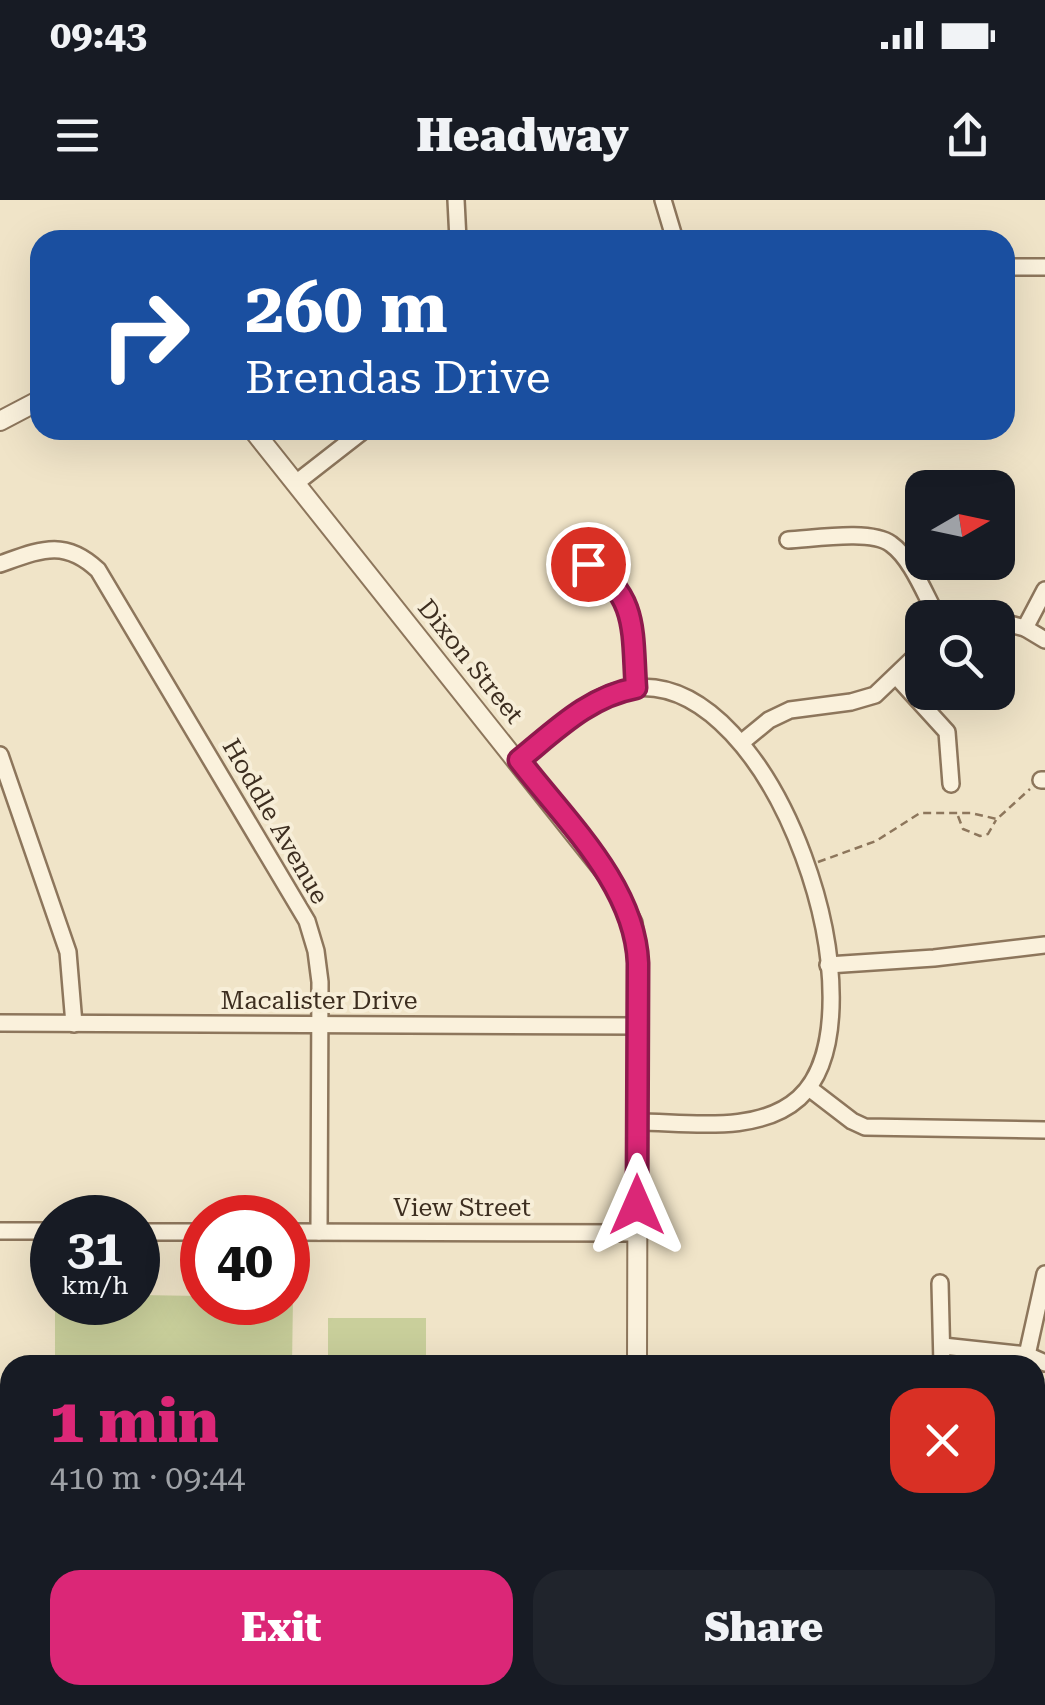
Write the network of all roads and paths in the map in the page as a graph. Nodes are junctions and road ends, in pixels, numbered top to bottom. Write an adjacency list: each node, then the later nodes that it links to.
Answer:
1 (456, 200): 3 (street)
2 (663, 200): 4 (street)
3 (458, 230)
4 (672, 230)
5 (1015, 266): 6 (street)
6 (1045, 266)
7 (30, 406): 8 (street)
8 (0, 422)
9 (262, 440): 11 (street, Dixon Street)
10 (351, 440): 11 (street)
11 (296, 483): 25 (street, Dixon Street)
12 (788, 540): 16 (street)
13 (0, 564): 35 (street, Hoddle Avenue)
14 (588, 564): 22 (street)
15 (1045, 590): 18 (street)
16 (928, 600)
17 (1015, 625): 18 (street)
18 (1025, 628): 19 (street)
19 (1045, 640)
20 (905, 667): 21 (street)
21 (896, 676): 23 (street); 27 (street)
22 (636, 688): 23 (street); 25 (street)
23 (741, 743): 30 (street)
24 (0, 755): 34 (street)
25 (519, 760): 36 (street, Dixon Street)
26 (1043, 780): 29 (path)
27 (951, 784)
28 (958, 814): 29 (path); 29 (path); 30 (path)
29 (997, 819)
30 (807, 865): 32 (street)
31 (1045, 945): 32 (street)
32 (828, 965): 37 (street)
33 (0, 1023): 34 (street, Macalister Drive)
34 (74, 1024): 35 (street, Macalister Drive)
35 (321, 1025): 36 (street, Macalister Drive); 43 (street, Hoddle Avenue)
36 (638, 1026): 38 (street, Dixon Street)
37 (809, 1088): 38 (street); 39 (street)
38 (637, 1122): 44 (street, Dixon Street)
39 (1045, 1130)
40 (0, 1231): 41 (street)
41 (30, 1232)
42 (310, 1232): 43 (street, View Street)
43 (319, 1232): 44 (street, View Street)
44 (637, 1232): 48 (street, Dixon Street)
45 (1045, 1274): 50 (street)
46 (940, 1283): 47 (street)
47 (943, 1346): 49 (street); 50 (street)
48 (637, 1355)
49 (943, 1355)
50 (1027, 1355)

